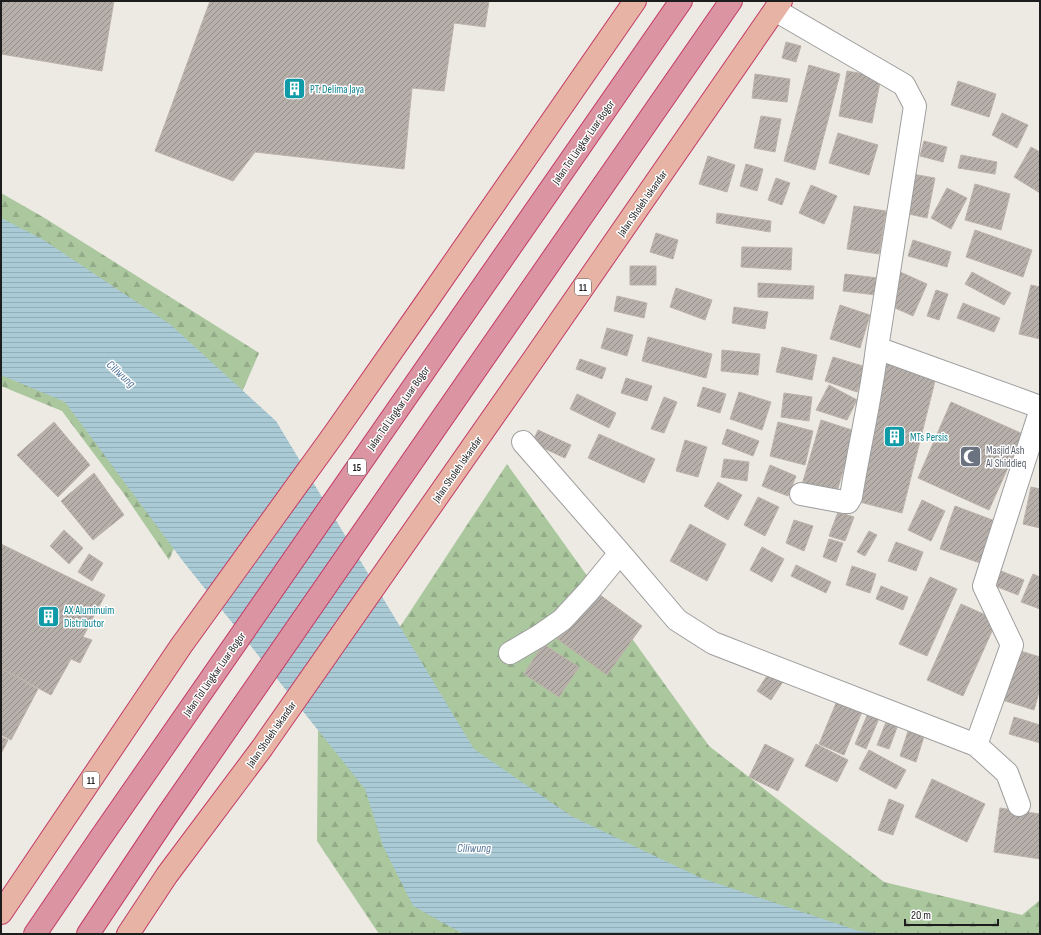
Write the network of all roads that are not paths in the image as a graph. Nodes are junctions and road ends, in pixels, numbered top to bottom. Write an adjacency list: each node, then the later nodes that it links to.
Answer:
1 (635, 1): 14 (highway, 11)
2 (681, 1): 15 (highway, Jalan Tol Lingkar Luar Bogor / 15)
3 (731, 1): 16 (highway)
4 (778, 5): 5 (street); 17 (highway, Jalan Sholeh Iskandar / 11)
5 (877, 348): 6 (street); 9 (street)
6 (1040, 407)
7 (1040, 412): 12 (street)
8 (523, 442): 10 (street)
9 (801, 494)
10 (620, 552): 11 (street); 12 (street)
11 (510, 653)
12 (976, 745): 13 (street)
13 (1019, 805)
14 (1, 913)
15 (35, 934)
16 (88, 934)
17 (128, 934)

